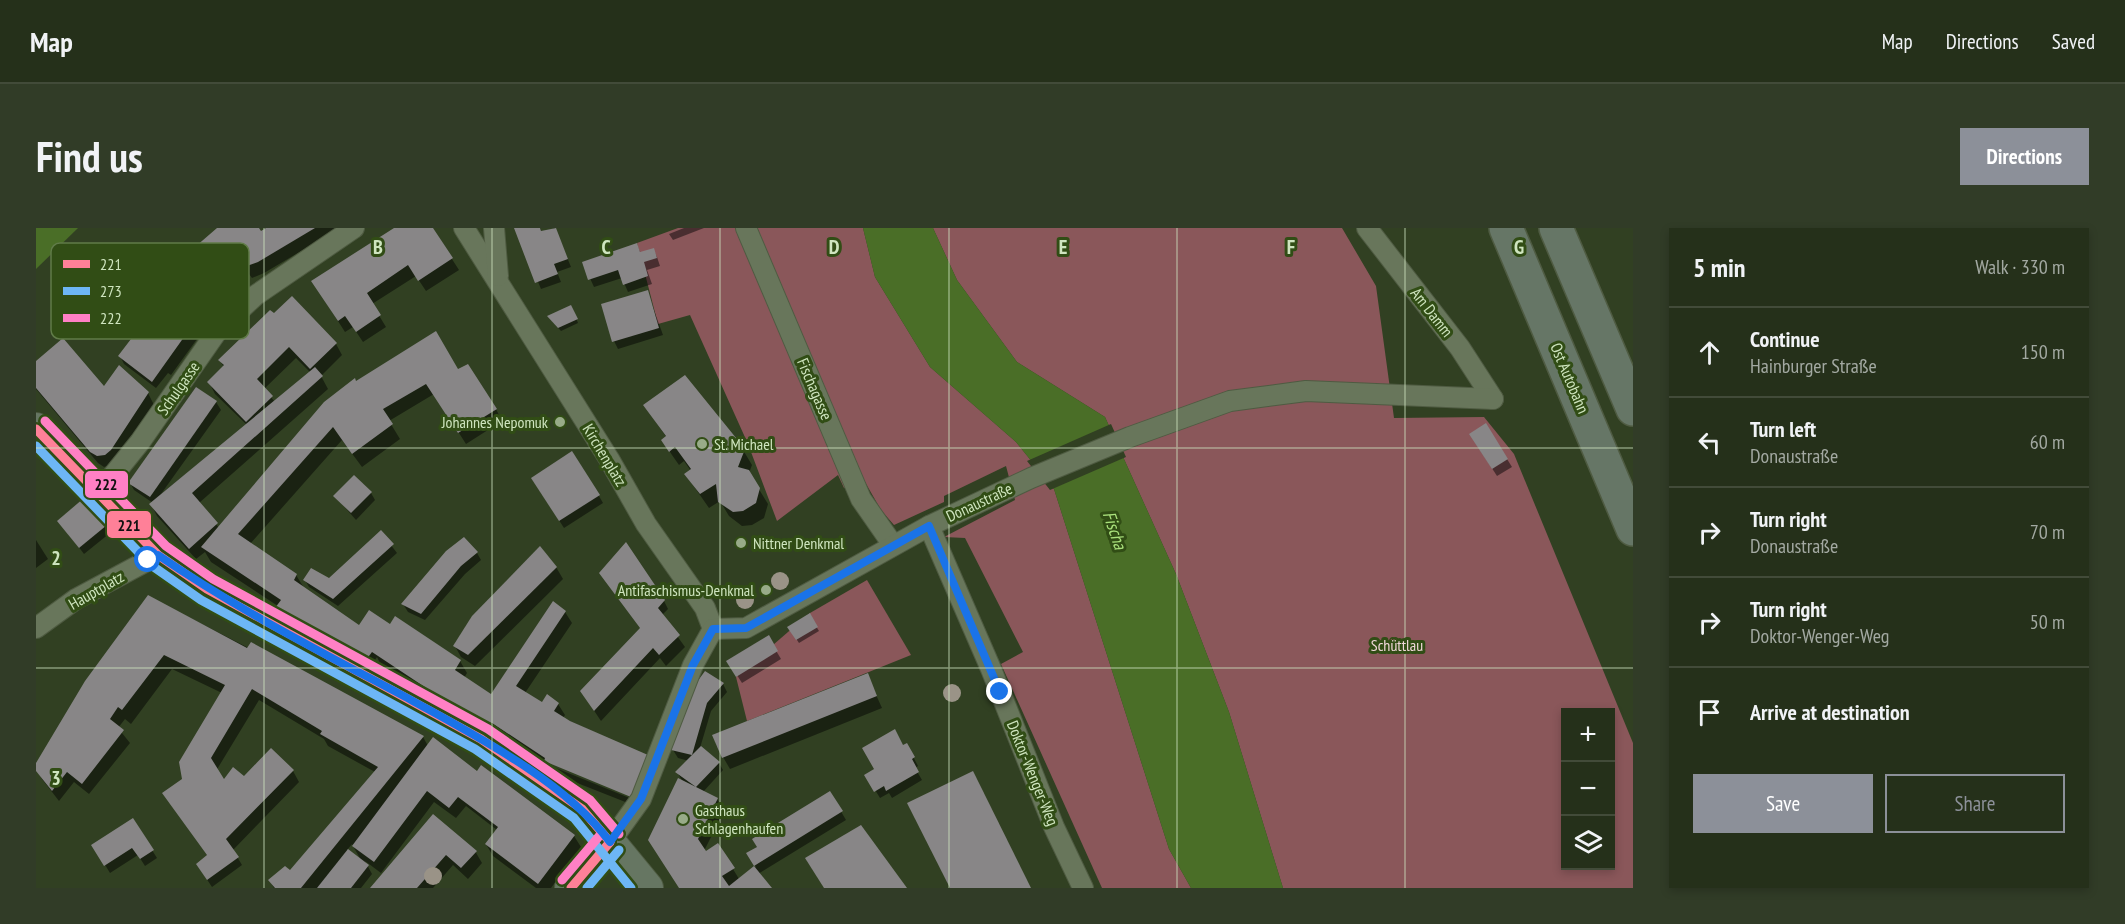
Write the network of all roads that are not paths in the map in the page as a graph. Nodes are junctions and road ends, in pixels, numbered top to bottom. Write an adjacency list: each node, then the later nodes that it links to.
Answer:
1 (354, 228): 9 (street, Schulgasse)
2 (464, 228): 8 (street, Kirchenplatz)
3 (494, 228): 8 (street, Kirchenplatz)
4 (746, 228): 17 (street, Fischagasse)
5 (1367, 228): 11 (street, Am Damm)
6 (1506, 228): 16 (highway, Ost Autobahn)
7 (1556, 228): 12 (highway)
8 (499, 279): 20 (street, Kirchenplatz)
9 (249, 301)
10 (212, 339): 14 (street, Schulgasse)
11 (1493, 399): 15 (street, Donaustraße)
12 (1633, 409)
13 (36, 429): 14 (main road)
14 (99, 494): 18 (main road)
15 (929, 526): 17 (street, Donaustraße); 24 (street, Doktor-Wenger-Weg)
16 (1633, 530)
17 (893, 545): 20 (street, Donaustraße)
18 (158, 555): 19 (street, Hauptplatz); 21 (main road)
19 (36, 628)
20 (713, 629): 21 (street)
21 (610, 842): 22 (main road); 23 (main road)
22 (571, 888)
23 (647, 888)
24 (1083, 888)

